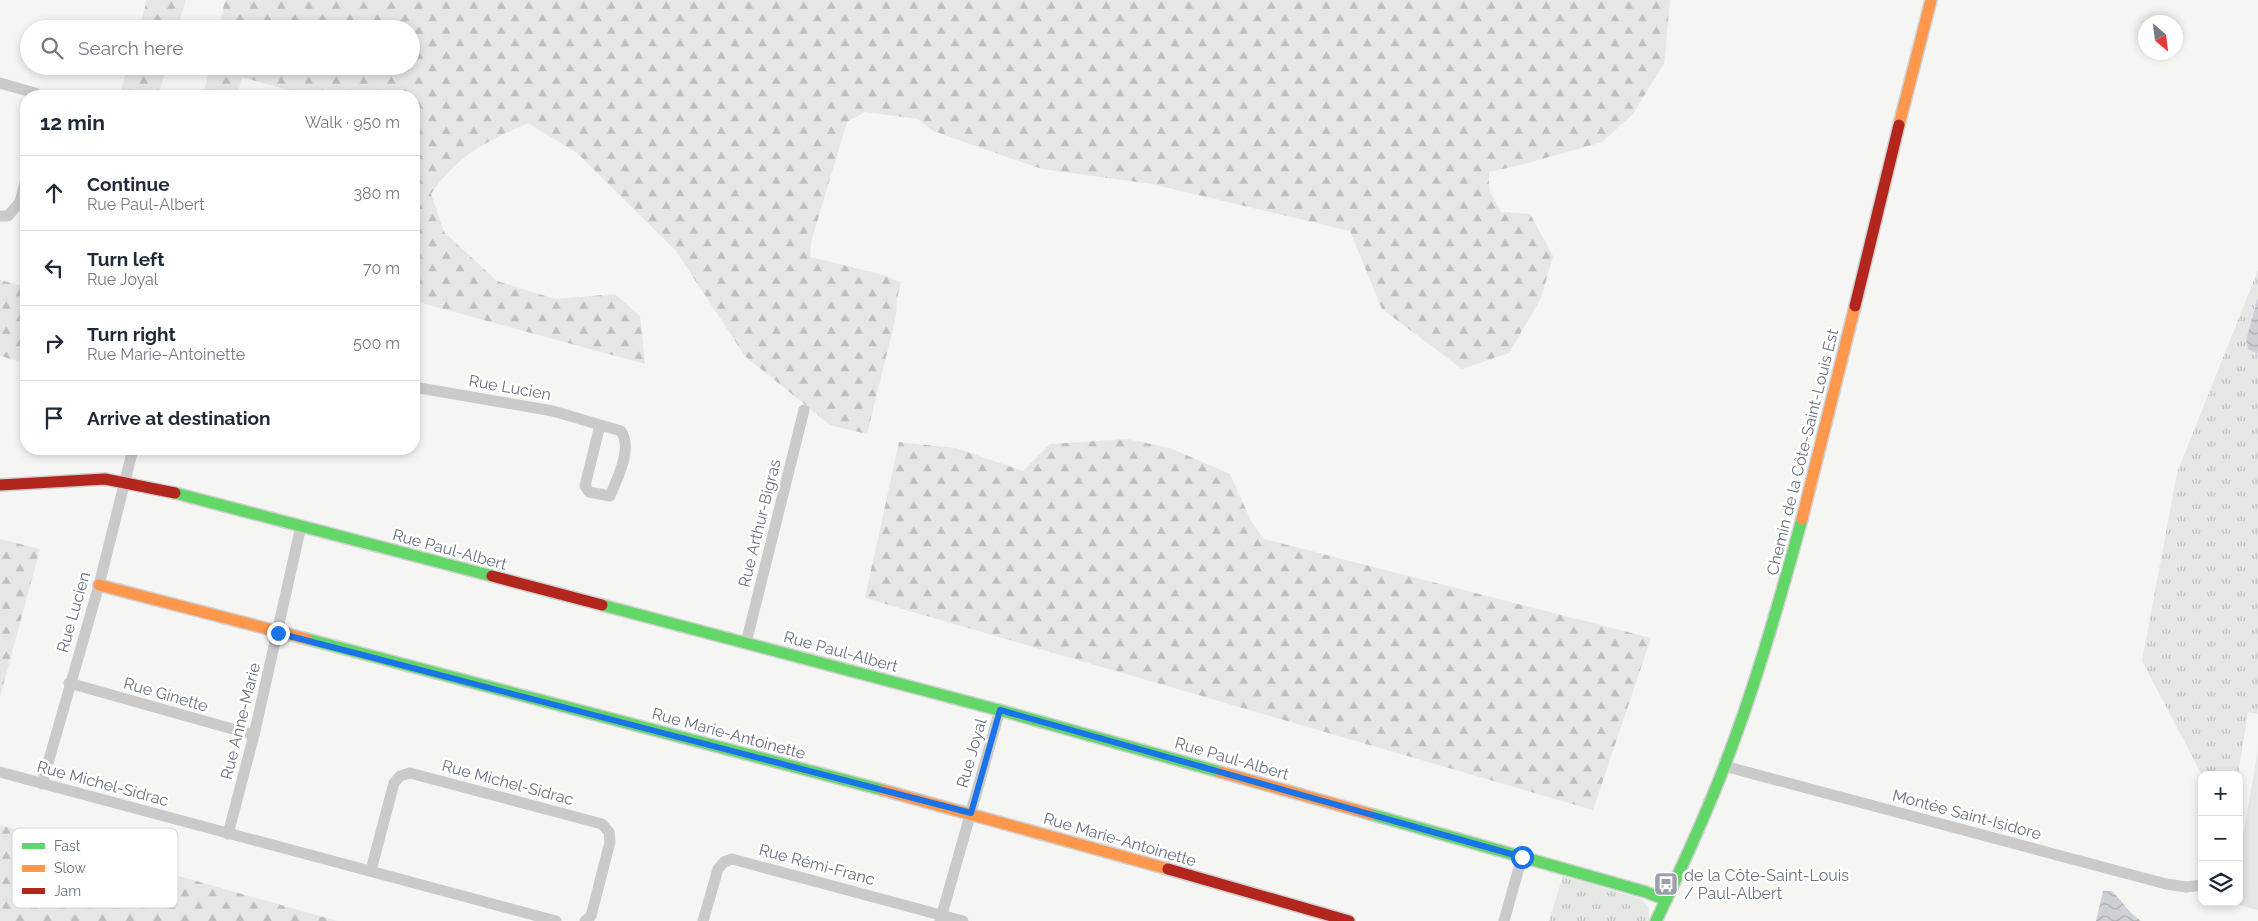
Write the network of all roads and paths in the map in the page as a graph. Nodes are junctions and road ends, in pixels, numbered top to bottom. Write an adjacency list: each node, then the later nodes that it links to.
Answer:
1 (1931, 0): 19 (street, Chemin de la Côte-Saint-Louis Est)
2 (0, 83): 3 (street)
3 (24, 90)
4 (20, 202): 5 (street)
5 (0, 216)
6 (420, 388): 8 (street, Rue Lucien)
7 (804, 410): 15 (street, Rue Arthur-Bigras)
8 (600, 425): 8 (street, Rue Lucien)
9 (131, 455): 10 (street, Rue Lucien)
10 (124, 481): 11 (street, Rue Paul-Albert); 12 (street, Rue Paul-Albert); 13 (street, Rue Lucien)
11 (0, 485)
12 (301, 526): 14 (street, Rue Anne-Marie); 15 (street, Rue Paul-Albert)
13 (99, 585): 14 (street, Rue Marie-Antoinette); 16 (street, Rue Lucien)
14 (278, 633): 18 (street, Rue Anne-Marie); 22 (street, Rue Marie-Antoinette)
15 (746, 643): 17 (street, Rue Paul-Albert)
16 (70, 683): 18 (street, Rue Ginette); 21 (street, Rue Lucien)
17 (1000, 710): 22 (street, Rue Joyal); 24 (street, Rue Paul-Albert)
18 (254, 735): 23 (street, Rue Anne-Marie)
19 (1724, 766): 26 (street, Montée Saint-Isidore); 27 (street, Chemin de la Côte-Saint-Louis Est)
20 (0, 772): 21 (street, Rue Michel-Sidrac)
21 (42, 784): 23 (street, Rue Michel-Sidrac)
22 (971, 813): 28 (street, Rue Joyal); 33 (street, Rue Marie-Antoinette)
23 (228, 834): 25 (street, Rue Michel-Sidrac)
24 (1522, 857): 27 (street, Rue Paul-Albert); 34 (street)
25 (371, 870): 29 (street, Rue Michel-Sidrac); 30 (street, Rue Michel-Sidrac)
26 (2198, 886)
27 (1666, 900): 35 (street, Chemin de la Côte-Saint-Louis Est)
28 (941, 918): 31 (street, Rue Rémi-Franc); 32 (street, Rue Rémi-Franc)
29 (556, 921)
30 (585, 921)
31 (703, 921)
32 (963, 921)
33 (1349, 921)
34 (1504, 921)
35 (1656, 921)

